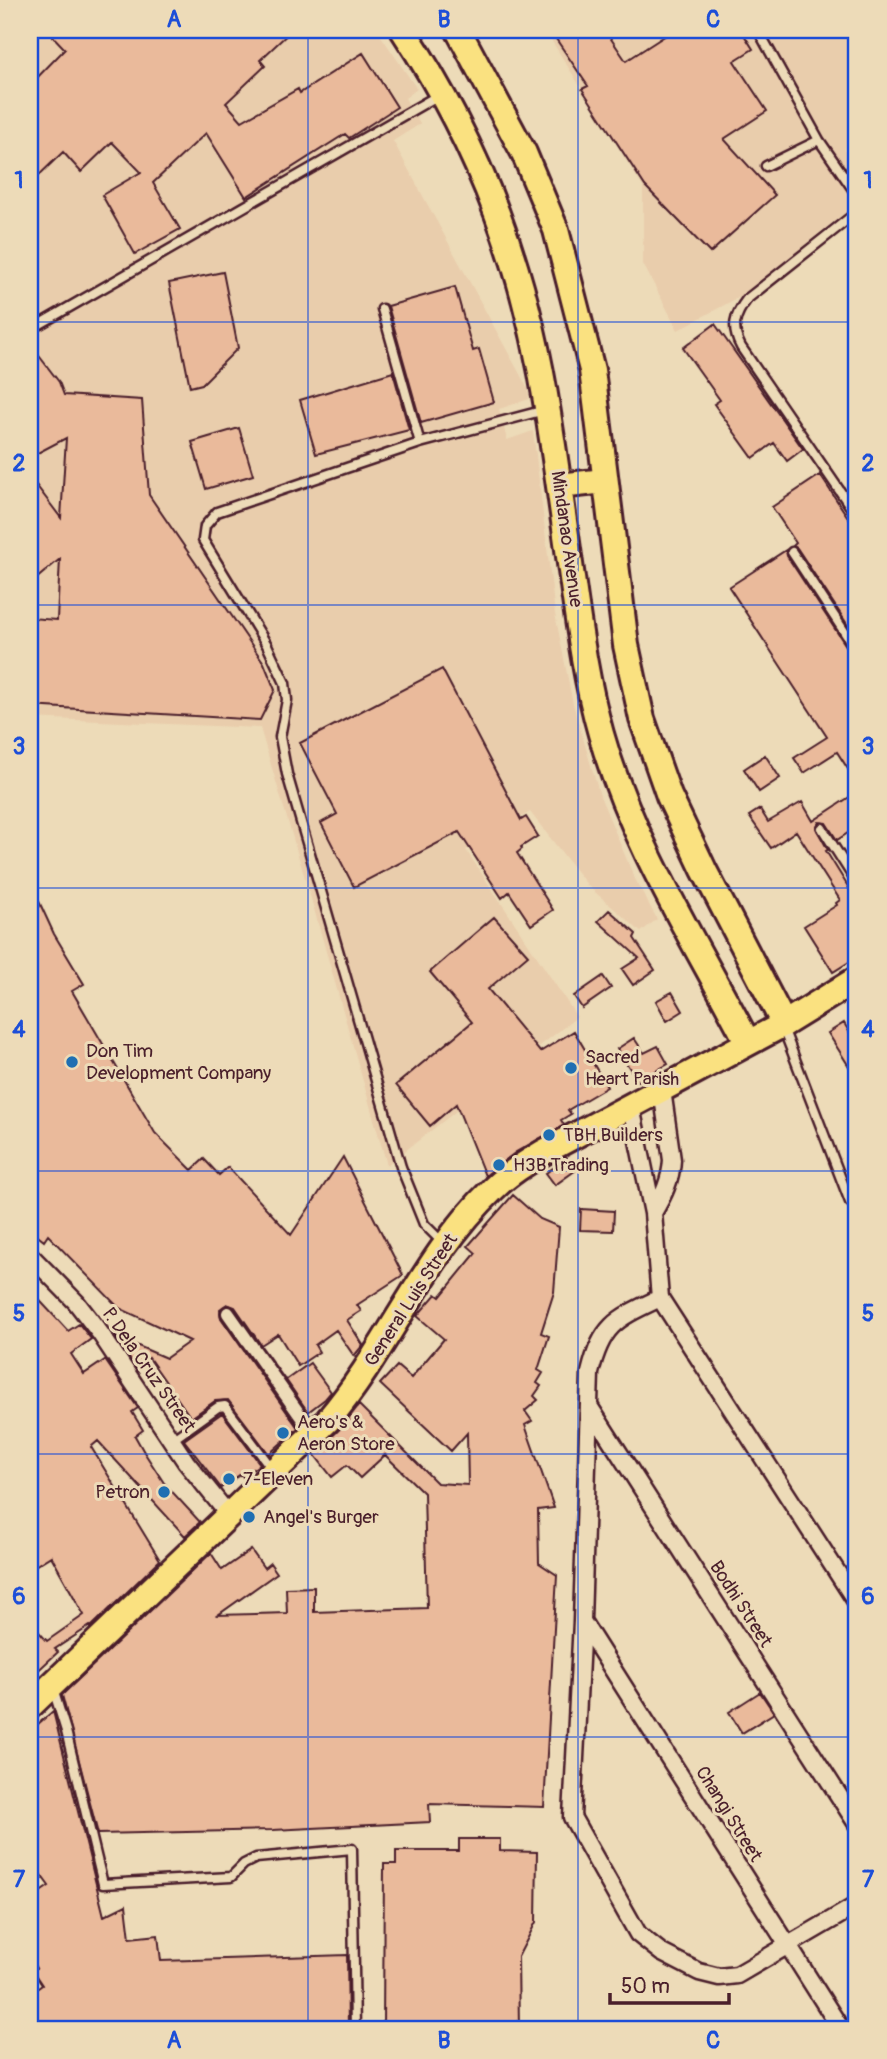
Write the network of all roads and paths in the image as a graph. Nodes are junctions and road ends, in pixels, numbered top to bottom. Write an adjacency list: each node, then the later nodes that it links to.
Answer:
1 (404, 30): 4 (main road, Mindanao Avenue)
2 (458, 30): 13 (main road)
3 (758, 30): 5 (lane)
4 (443, 93): 10 (lane); 11 (main road, Mindanao Avenue)
5 (819, 140): 6 (lane); 7 (lane)
6 (765, 166)
7 (857, 195)
8 (857, 212): 15 (lane)
9 (382, 309): 12 (lane)
10 (40, 324)
11 (548, 409): 12 (lane); 14 (main road, Mindanao Avenue)
12 (420, 443): 29 (lane)
13 (605, 481): 14 (main road); 21 (main road)
14 (559, 486): 22 (main road, Mindanao Avenue)
15 (857, 514)
16 (792, 552): 17 (lane)
17 (857, 651)
18 (822, 828): 19 (lane)
19 (857, 883)
20 (857, 979): 23 (main road, General Luis Street)
21 (771, 999): 22 (main road); 23 (main road)
22 (735, 1017): 24 (main road, Mindanao Avenue)
23 (783, 1024): 24 (main road, General Luis Street); 27 (lane)
24 (748, 1043): 25 (main road, General Luis Street)
25 (662, 1090): 26 (main road, General Luis Street); 28 (street)
26 (631, 1107): 28 (street); 29 (main road, General Luis Street)
27 (850, 1202)
28 (653, 1213): 31 (street)
29 (445, 1245): 34 (main road, General Luis Street)
30 (30, 1255): 35 (street, P. Dela Cruz Street)
31 (660, 1298): 33 (street); 38 (street)
32 (228, 1313): 34 (street)
33 (589, 1406): 39 (street); 42 (street, Bodhi Street)
34 (314, 1435): 36 (main road, General Luis Street)
35 (172, 1440): 36 (lane); 37 (street, P. Dela Cruz Street)
36 (275, 1473): 37 (main road, General Luis Street)
37 (228, 1514): 40 (main road, General Luis Street)
38 (857, 1603)
39 (582, 1621): 44 (street, Changi Street); 44 (street)
40 (52, 1685): 41 (main road, General Luis Street); 46 (lane)
41 (30, 1706)
42 (857, 1824)
43 (857, 1905): 44 (street)
44 (788, 1947): 45 (street, Changi Street)
45 (839, 2028)
46 (355, 2029)

